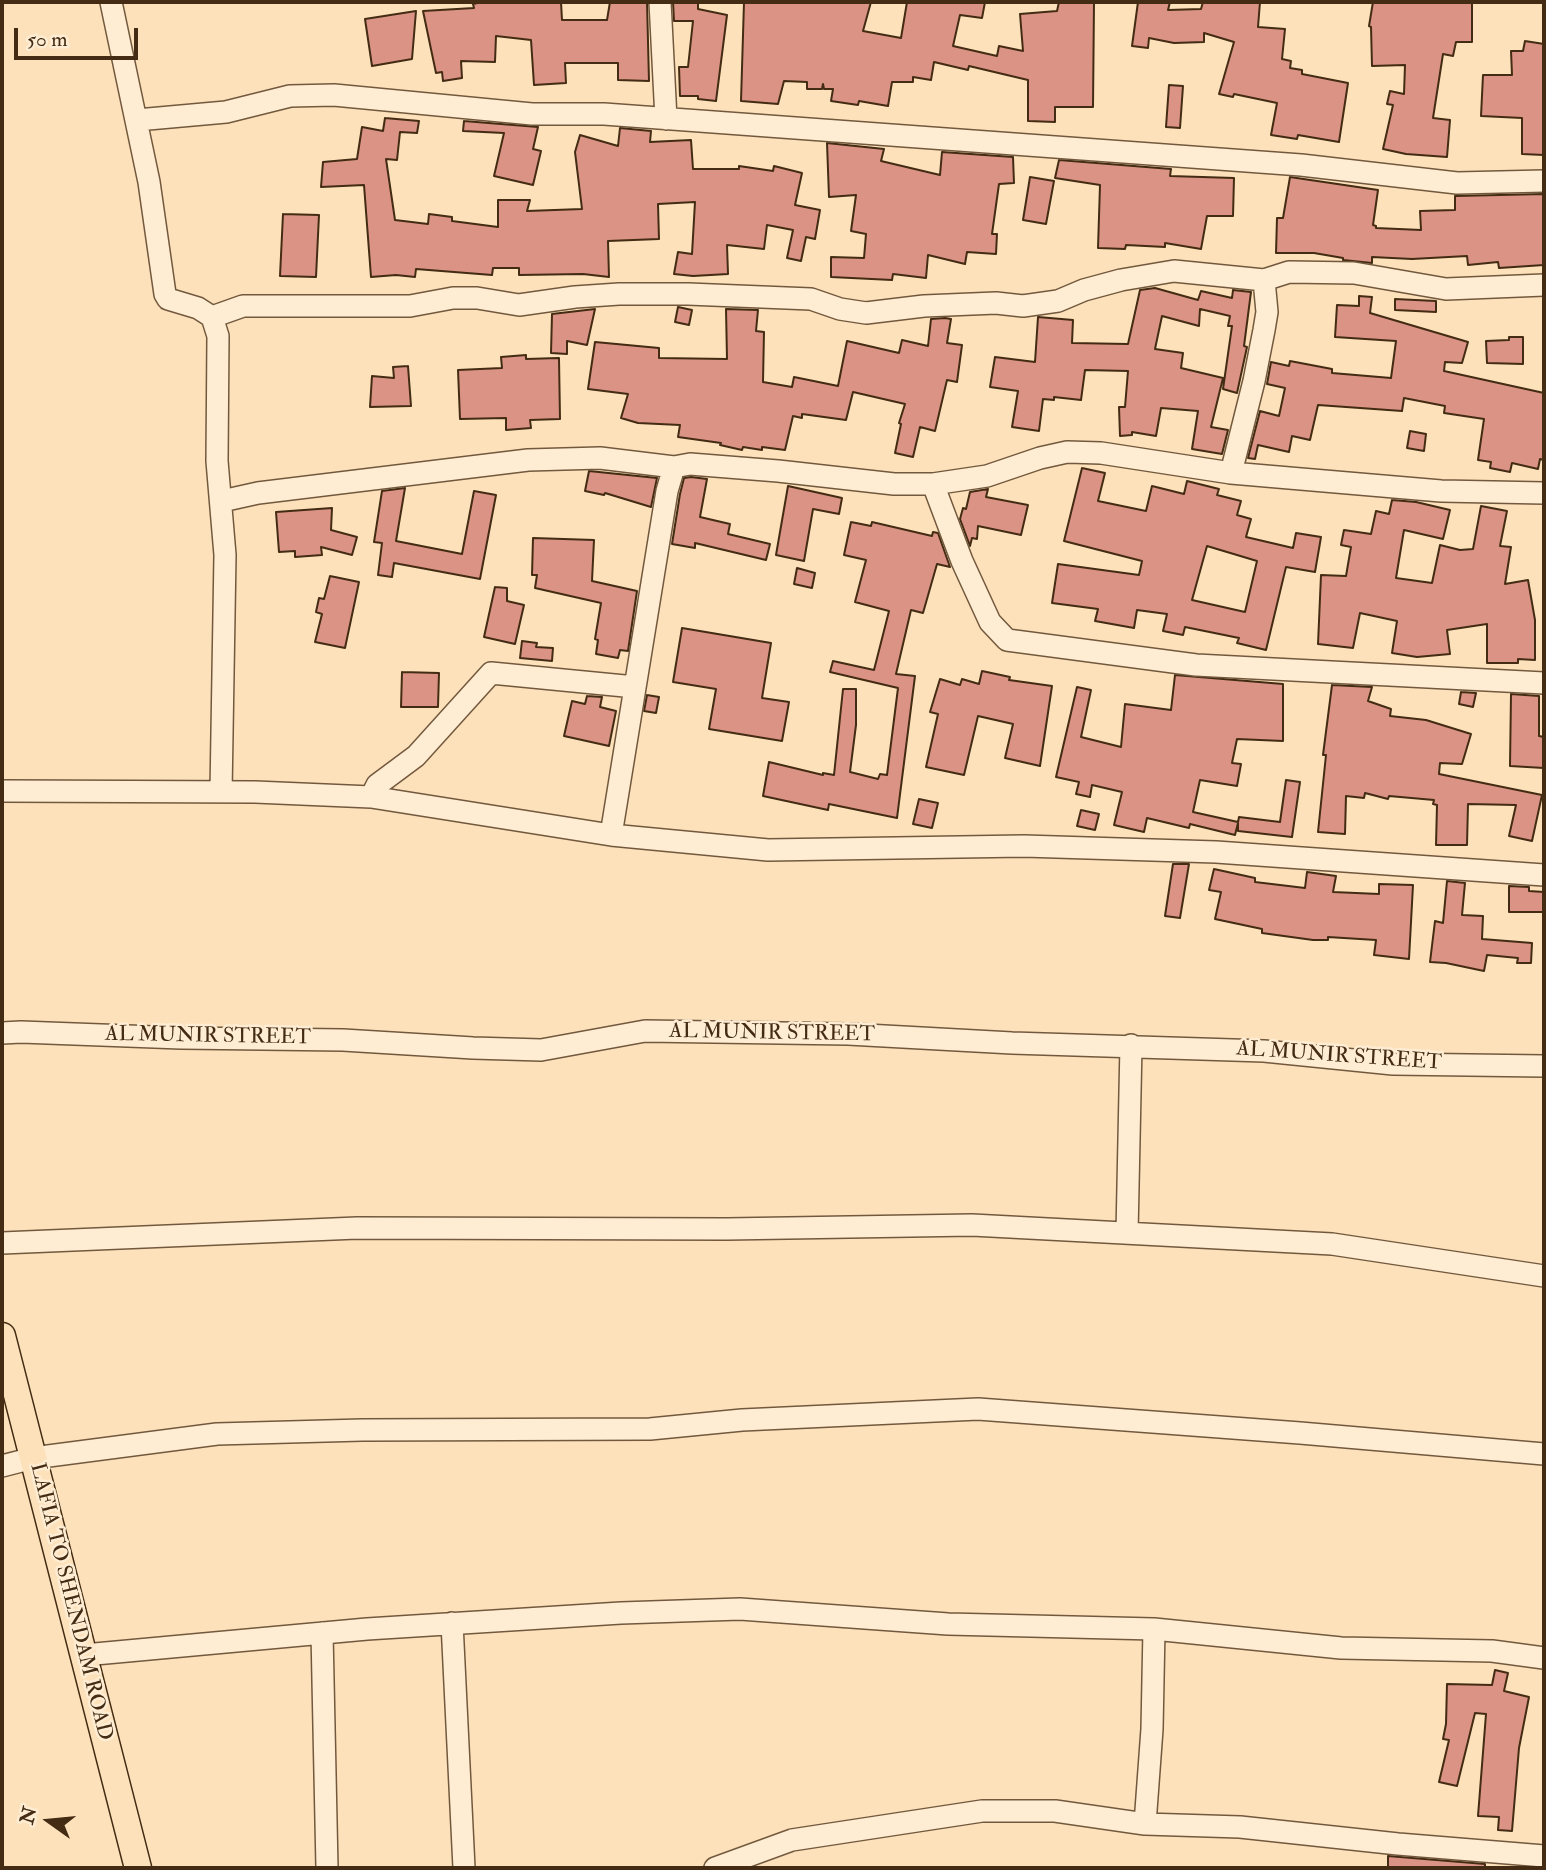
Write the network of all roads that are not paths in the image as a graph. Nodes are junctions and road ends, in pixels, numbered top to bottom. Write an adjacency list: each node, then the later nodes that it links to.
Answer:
1 (111, 2): 4 (street)
2 (660, 2): 3 (street)
3 (666, 119): 4 (street); 5 (street)
4 (137, 120): 8 (street)
5 (1544, 181)
6 (1264, 280): 7 (street); 8 (street); 10 (street)
7 (1544, 285)
8 (212, 317): 13 (street)
9 (674, 467): 11 (street); 13 (street); 15 (street)
10 (1231, 473): 11 (street); 12 (street)
11 (933, 484): 14 (street)
12 (1544, 493)
13 (222, 500): 17 (street)
14 (1544, 683)
15 (635, 687): 18 (street); 19 (street)
16 (2, 791): 17 (street)
17 (221, 792): 18 (street)
18 (371, 797): 19 (street)
19 (611, 835): 20 (street)
20 (1544, 876)
21 (2, 1033): 22 (street, AL MUNIR STREET)
22 (1131, 1045): 23 (street, AL MUNIR STREET); 24 (street)
23 (1544, 1066)
24 (1127, 1233): 25 (street); 26 (street)
25 (2, 1243)
26 (1544, 1276)
27 (2, 1336): 29 (main road, LAFIA TO SHENDAM ROAD)
28 (1544, 1454): 29 (street)
29 (33, 1458): 30 (street); 34 (main road, LAFIA TO SHENDAM ROAD)
30 (2, 1466)
31 (452, 1623): 32 (street); 33 (street); 40 (street)
32 (1154, 1629): 35 (street); 36 (street)
33 (322, 1633): 34 (street); 39 (street)
34 (84, 1656): 38 (main road, LAFIA TO SHENDAM ROAD)
35 (1544, 1658)
36 (1145, 1824): 37 (street); 41 (street)
37 (1544, 1856)
38 (138, 1868)
39 (327, 1868)
40 (464, 1868)
41 (715, 1868)

